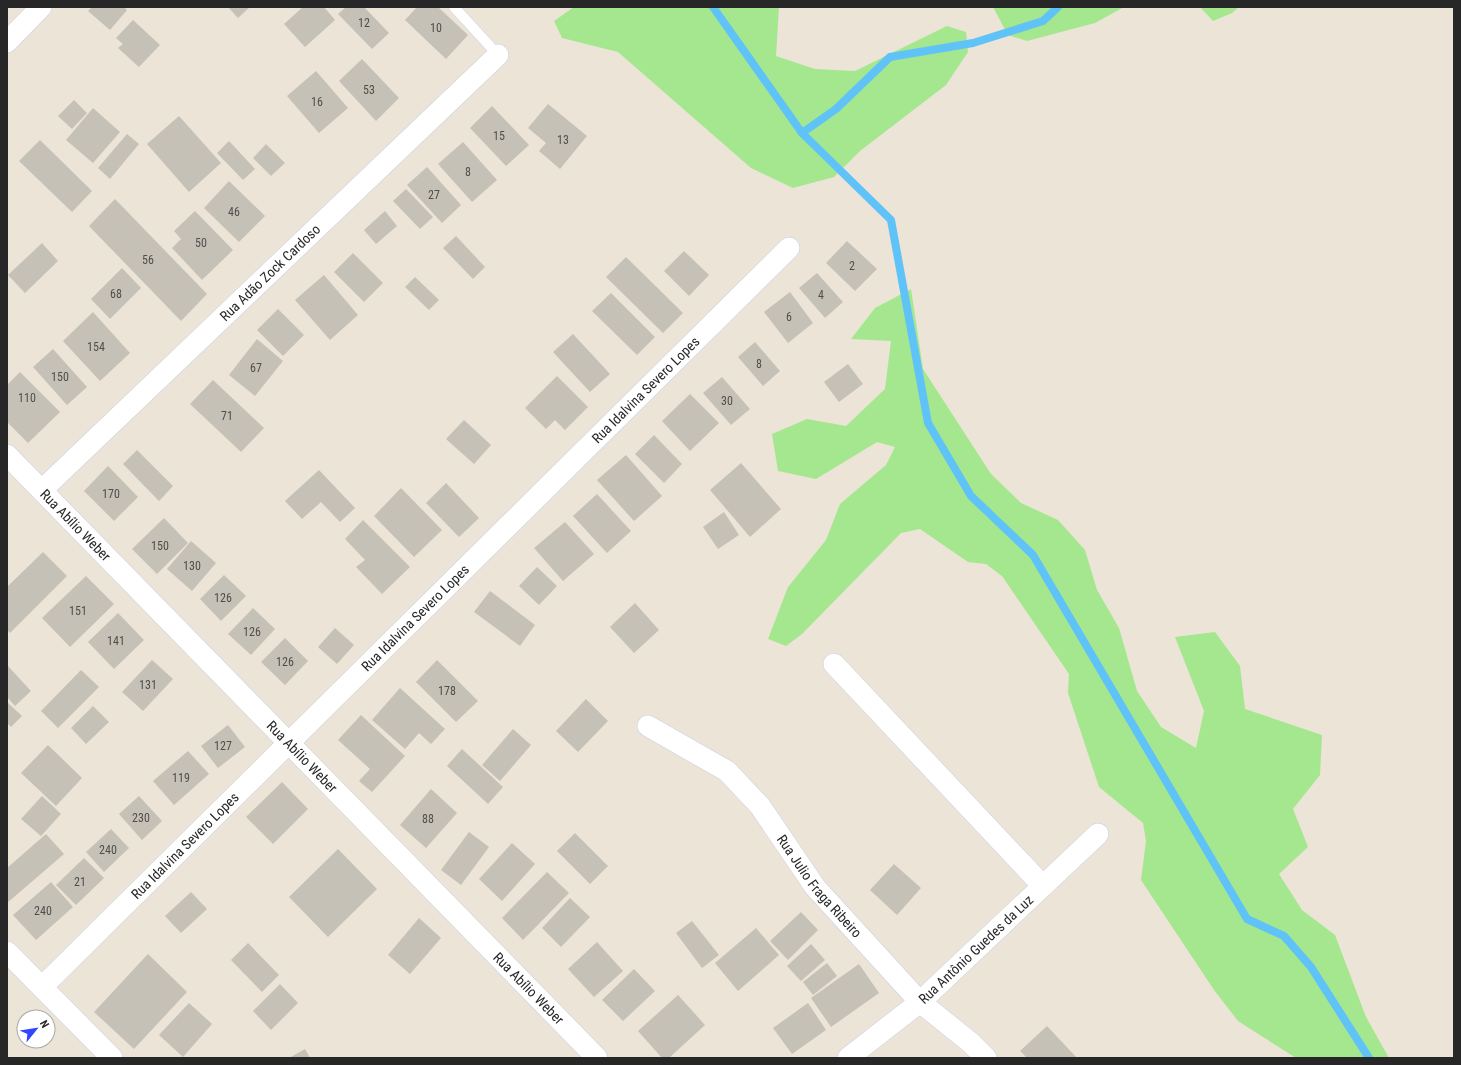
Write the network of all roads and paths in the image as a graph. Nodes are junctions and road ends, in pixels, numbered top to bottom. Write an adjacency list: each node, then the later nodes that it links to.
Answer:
1 (41, 7): 3 (street)
2 (454, 7): 4 (lane)
3 (7, 42)
4 (498, 55): 7 (street, Rua Adão Zock Cardoso)
5 (789, 248): 10 (street, Rua Idalvina Severo Lopes)
6 (7, 455): 7 (street, Rua Abílio Weber)
7 (42, 490): 10 (street, Rua Abílio Weber)
8 (834, 664): 12 (street)
9 (648, 726): 15 (street, Rua Julio Fraga Ribeiro)
10 (288, 742): 14 (street, Rua Idalvina Severo Lopes); 17 (street, Rua Abílio Weber)
11 (1098, 834): 12 (street, Rua Antônio Guedes da Luz)
12 (1043, 886): 15 (street, Rua Antônio Guedes da Luz)
13 (7, 952): 14 (street)
14 (42, 987): 16 (street)
15 (920, 1002): 18 (street, Rua Antônio Guedes da Luz); 19 (street, Rua Julio Fraga Ribeiro)
16 (112, 1058)
17 (597, 1058)
18 (848, 1058)
19 (986, 1058)

